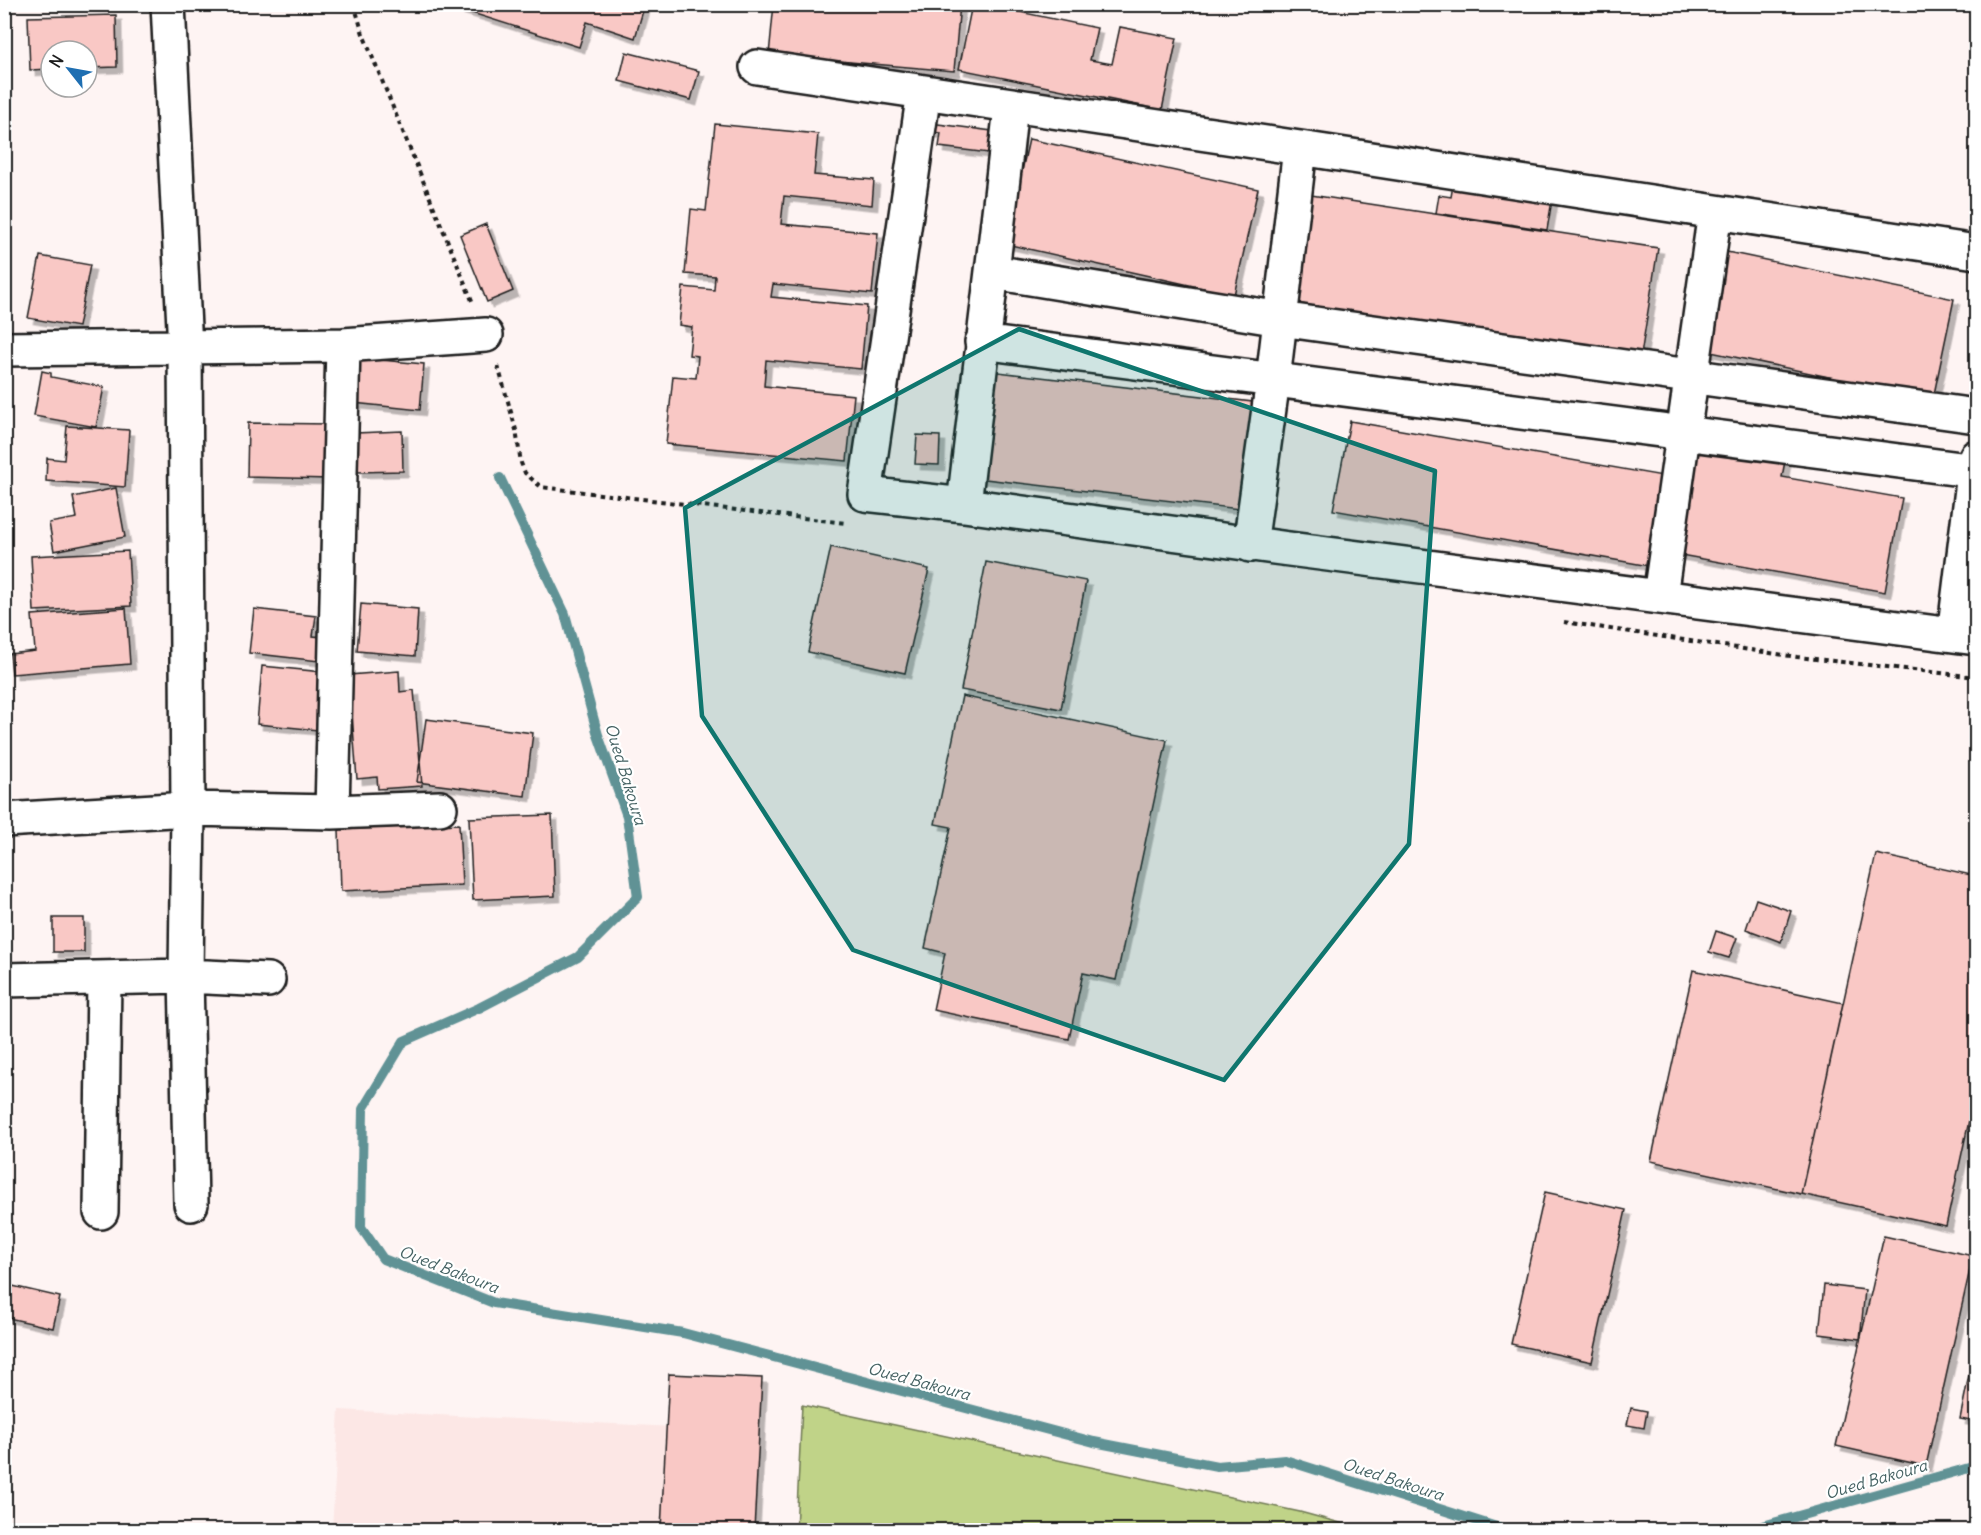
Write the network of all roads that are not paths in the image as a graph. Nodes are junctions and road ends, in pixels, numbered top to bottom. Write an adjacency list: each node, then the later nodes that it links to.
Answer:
1 (168, 4): 13 (street)
2 (757, 67): 3 (street)
3 (924, 93): 4 (street); 20 (street)
4 (1011, 105): 5 (street); 8 (street)
5 (1300, 148): 6 (street); 9 (street)
6 (1715, 212): 7 (street); 15 (street)
7 (1977, 252)
8 (993, 272): 9 (street); 11 (street)
9 (1280, 319): 15 (street); 16 (street)
10 (486, 334): 12 (street)
11 (982, 342): 16 (street); 20 (street)
12 (343, 345): 13 (street); 26 (street)
13 (185, 348): 14 (street); 25 (street)
14 (4, 349)
15 (1691, 376): 17 (street); 18 (street)
16 (1273, 380): 18 (street); 21 (street)
17 (1977, 416)
18 (1683, 433): 19 (street); 22 (street)
19 (1976, 466): 23 (street)
20 (964, 505): 21 (street)
21 (1250, 545): 22 (street)
22 (1660, 596): 23 (street)
23 (1965, 637)
24 (440, 808): 26 (street)
25 (188, 809): 26 (street); 27 (street); 28 (street)
26 (332, 812)
27 (4, 820)
28 (186, 976): 29 (street); 31 (street); 32 (street)
29 (104, 978): 30 (street); 33 (street)
30 (4, 980)
31 (268, 980)
32 (191, 1204)
33 (101, 1212)

